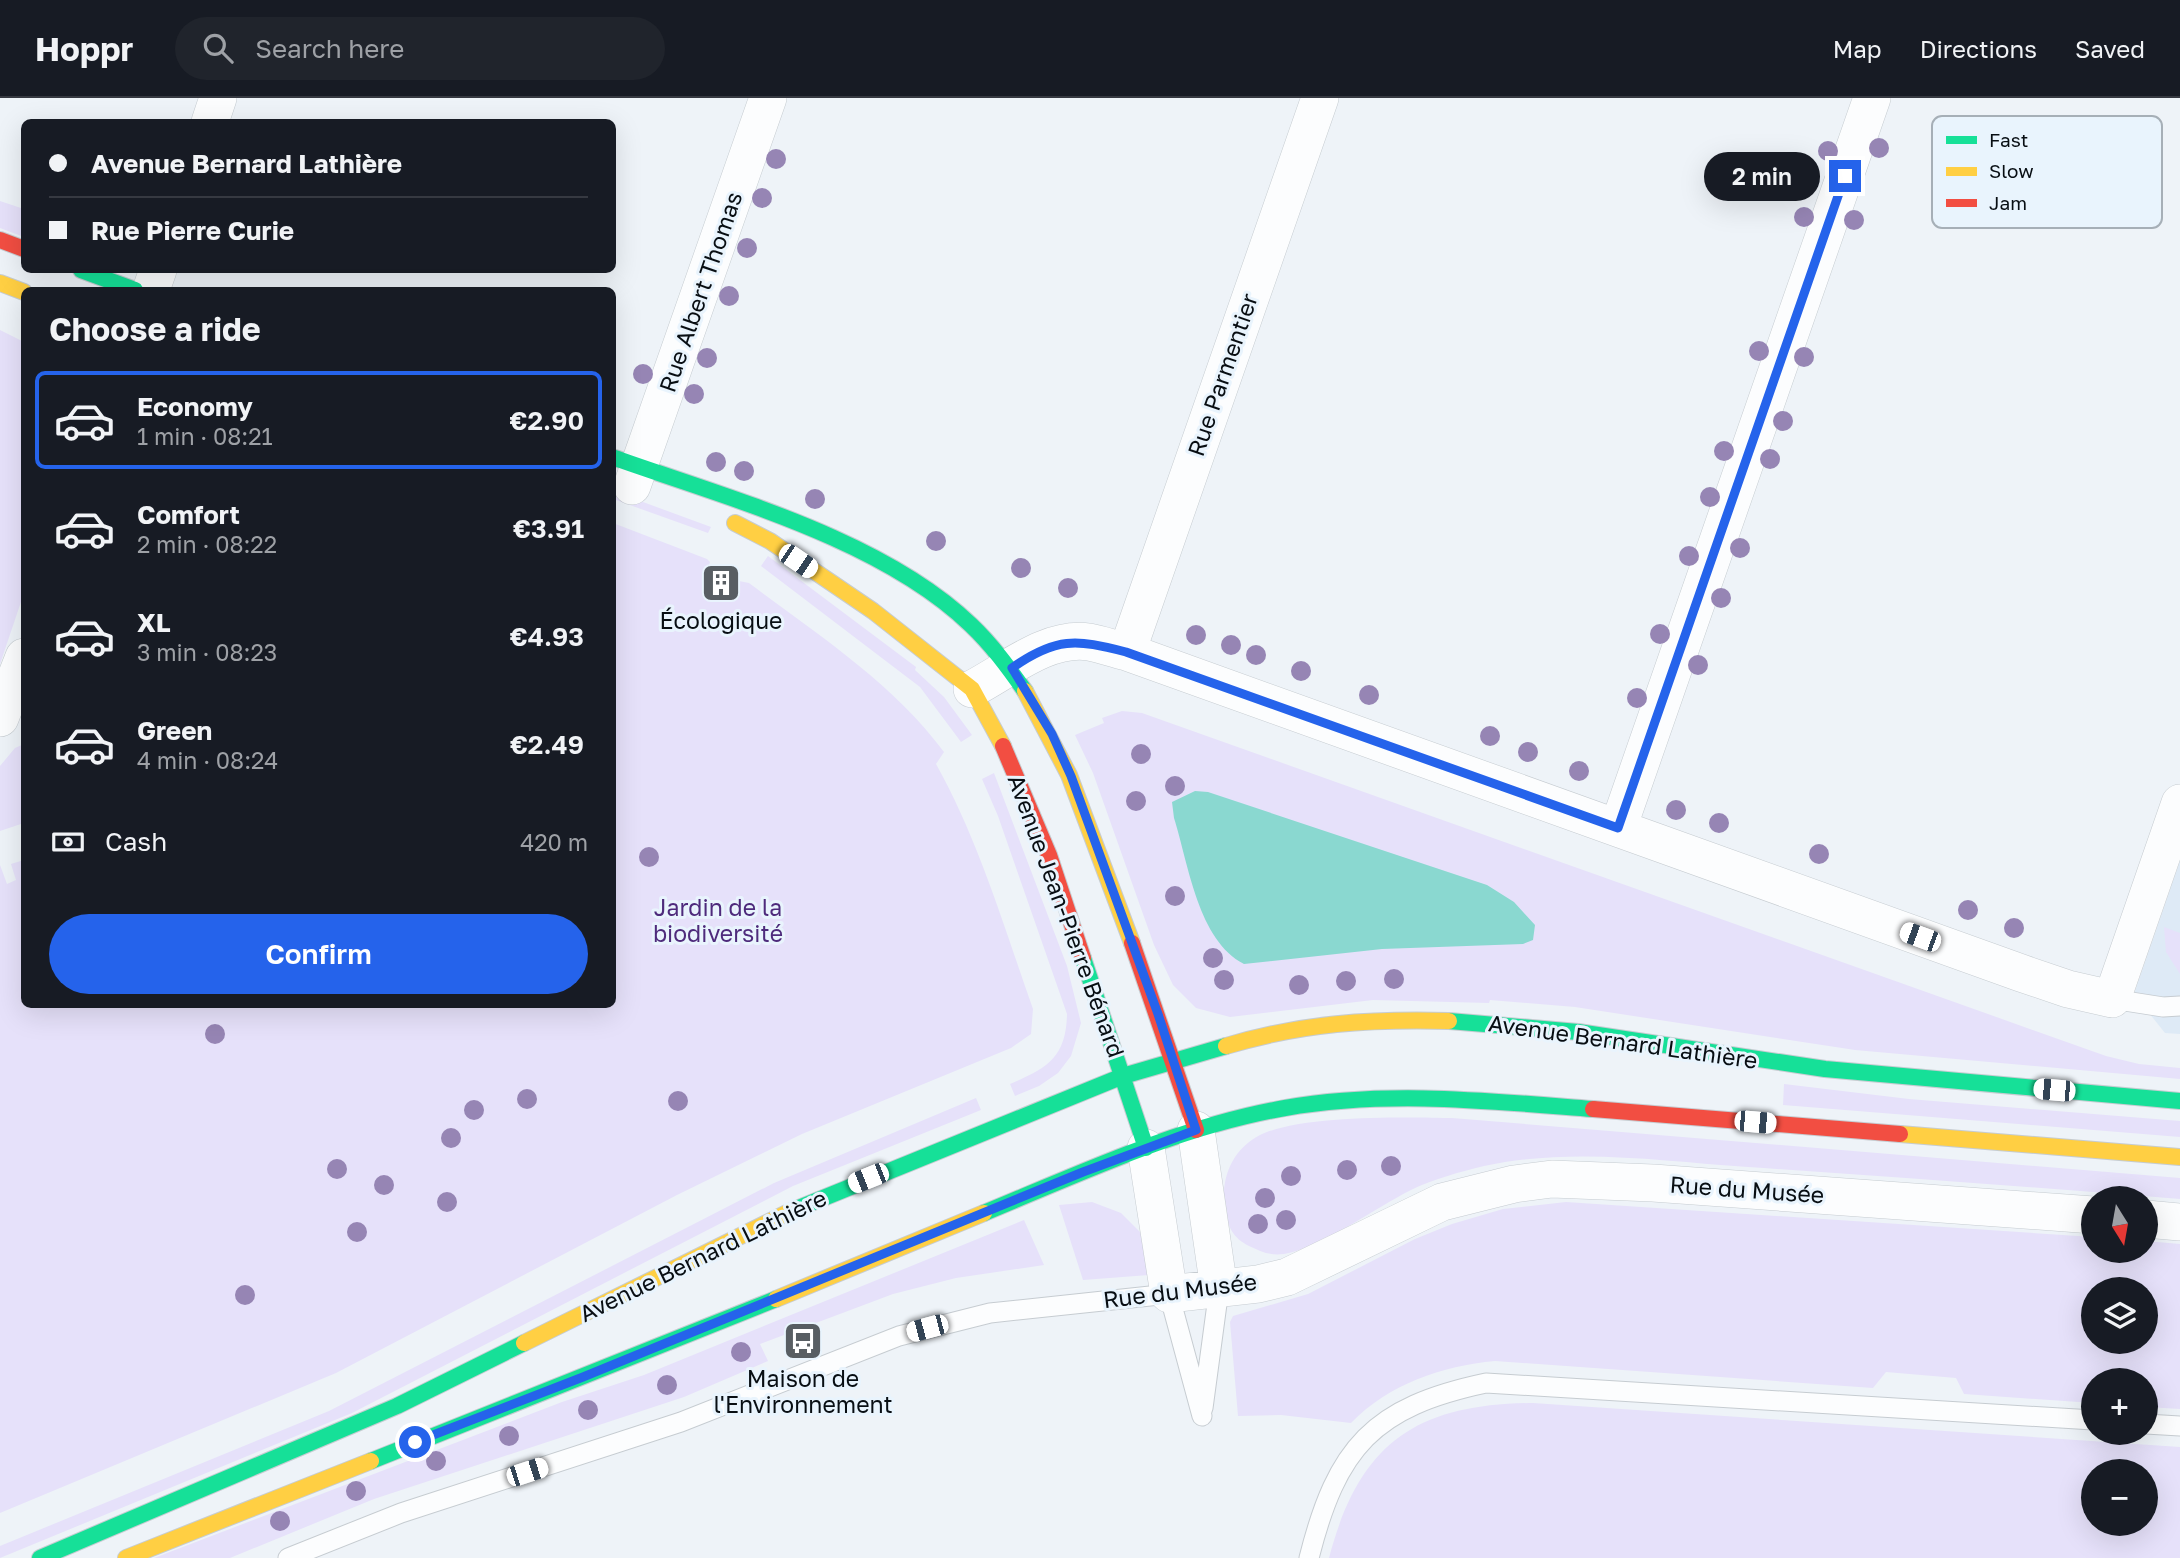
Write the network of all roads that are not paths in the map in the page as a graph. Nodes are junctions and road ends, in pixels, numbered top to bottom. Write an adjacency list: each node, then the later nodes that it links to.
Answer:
1 (219, 98): 5 (street)
2 (768, 98): 12 (street, Rue Albert Thomas)
3 (1320, 98): 14 (street, Rue Parmentier)
4 (1872, 98): 20 (street)
5 (211, 119)
6 (0, 240): 7 (main road)
7 (21, 248)
8 (89, 273): 10 (main road)
9 (0, 283): 11 (main road)
10 (127, 287)
11 (21, 291)
12 (628, 476): 16 (main road)
13 (718, 517): 17 (main road, Avenue Jean-Pierre Bénard)
14 (1126, 652): 16 (street); 20 (street)
15 (21, 668): 18 (street)
16 (1012, 668): 17 (street); 23 (main road)
17 (972, 689): 24 (main road, Avenue Jean-Pierre Bénard)
18 (12, 702)
19 (2180, 803): 21 (street)
20 (1618, 828): 21 (street)
21 (2112, 999): 22 (lane)
22 (2180, 1006)
23 (1174, 1059): 24 (main road, Avenue Bernard Lathière); 25 (main road, Avenue Bernard Lathière); 26 (main road)
24 (1123, 1076): 27 (main road, Avenue Jean-Pierre Bénard); 37 (main road, Avenue Bernard Lathière)
25 (2180, 1101)
26 (1196, 1130): 27 (main road); 28 (main road); 32 (street)
27 (1146, 1148): 33 (street); 38 (main road)
28 (2180, 1157)
29 (2081, 1214): 32 (street, Rue du Musée)
30 (2158, 1220): 31 (street)
31 (2180, 1222)
32 (1220, 1289): 33 (street, Rue du Musée); 33 (lane)
33 (1169, 1294): 39 (lane, Rue du Musée)
34 (2081, 1419): 40 (lane)
35 (2158, 1425): 36 (lane)
36 (2180, 1426)
37 (40, 1558)
38 (126, 1558)
39 (288, 1558)
40 (1309, 1558)

